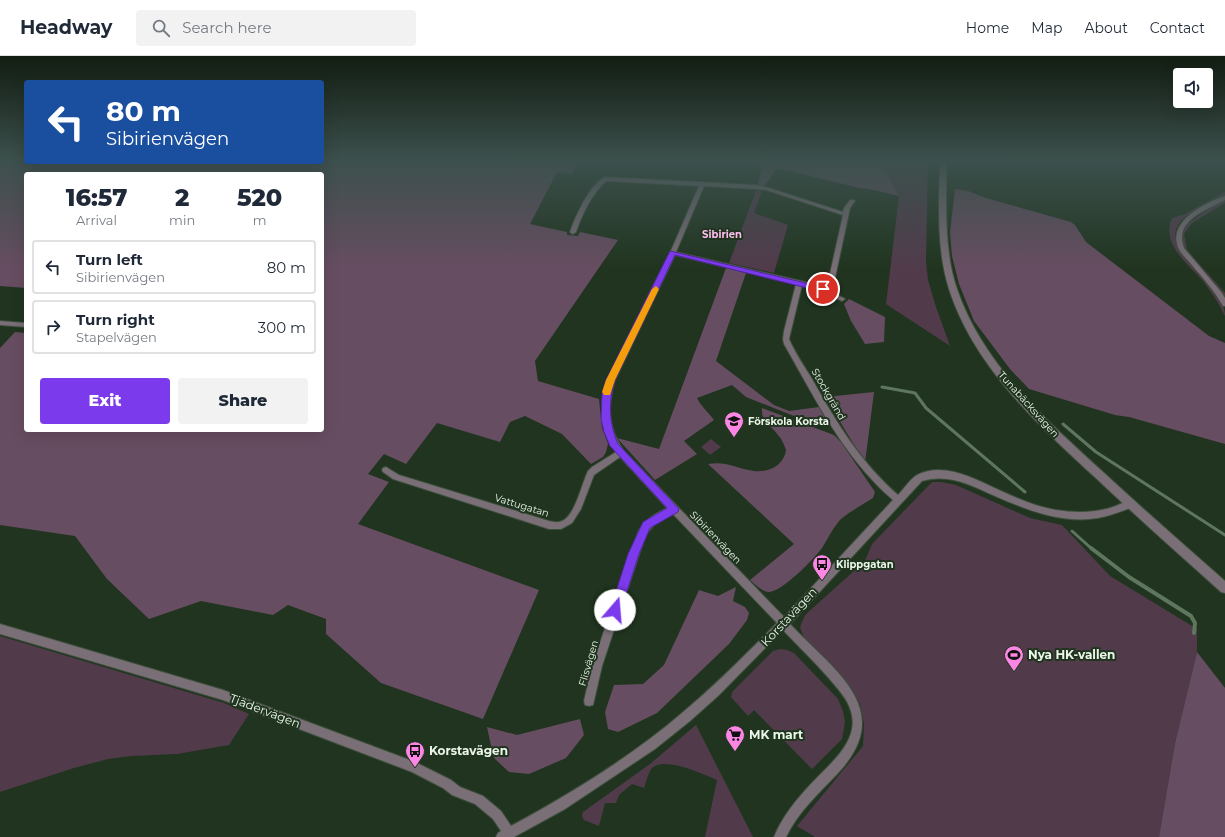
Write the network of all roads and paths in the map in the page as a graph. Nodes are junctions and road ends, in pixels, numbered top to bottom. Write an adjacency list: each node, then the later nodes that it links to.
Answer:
1 (591, 196): 8 (street)
2 (697, 196): 9 (street, Sibirienvägen)
3 (790, 196): 7 (street)
4 (944, 196): 19 (street, Tunabäcksvägen)
5 (1225, 198): 13 (street)
6 (852, 201): 7 (street)
7 (845, 214): 11 (street)
8 (573, 232)
9 (673, 253): 10 (street); 16 (street, Sibirienvägen)
10 (799, 283): 11 (street); 18 (street, Stockgränd)
11 (823, 289): 12 (street)
12 (842, 299)
13 (1225, 304)
14 (0, 323): 15 (street)
15 (24, 325)
16 (621, 453): 17 (street, Vattugatan); 20 (street, Sibirienvägen)
17 (386, 470)
18 (897, 499): 19 (street, Korstavägen); 22 (street, Korstavägen)
19 (1130, 504): 21 (street, Tunabäcksvägen)
20 (674, 509): 22 (street, Sibirienvägen); 24 (street, Flisvägen)
21 (1225, 588)
22 (784, 623): 25 (street, Korstavägen); 26 (street)
23 (0, 629): 25 (street, Tjädervägen)
24 (589, 701)
25 (505, 835)
26 (780, 837)

